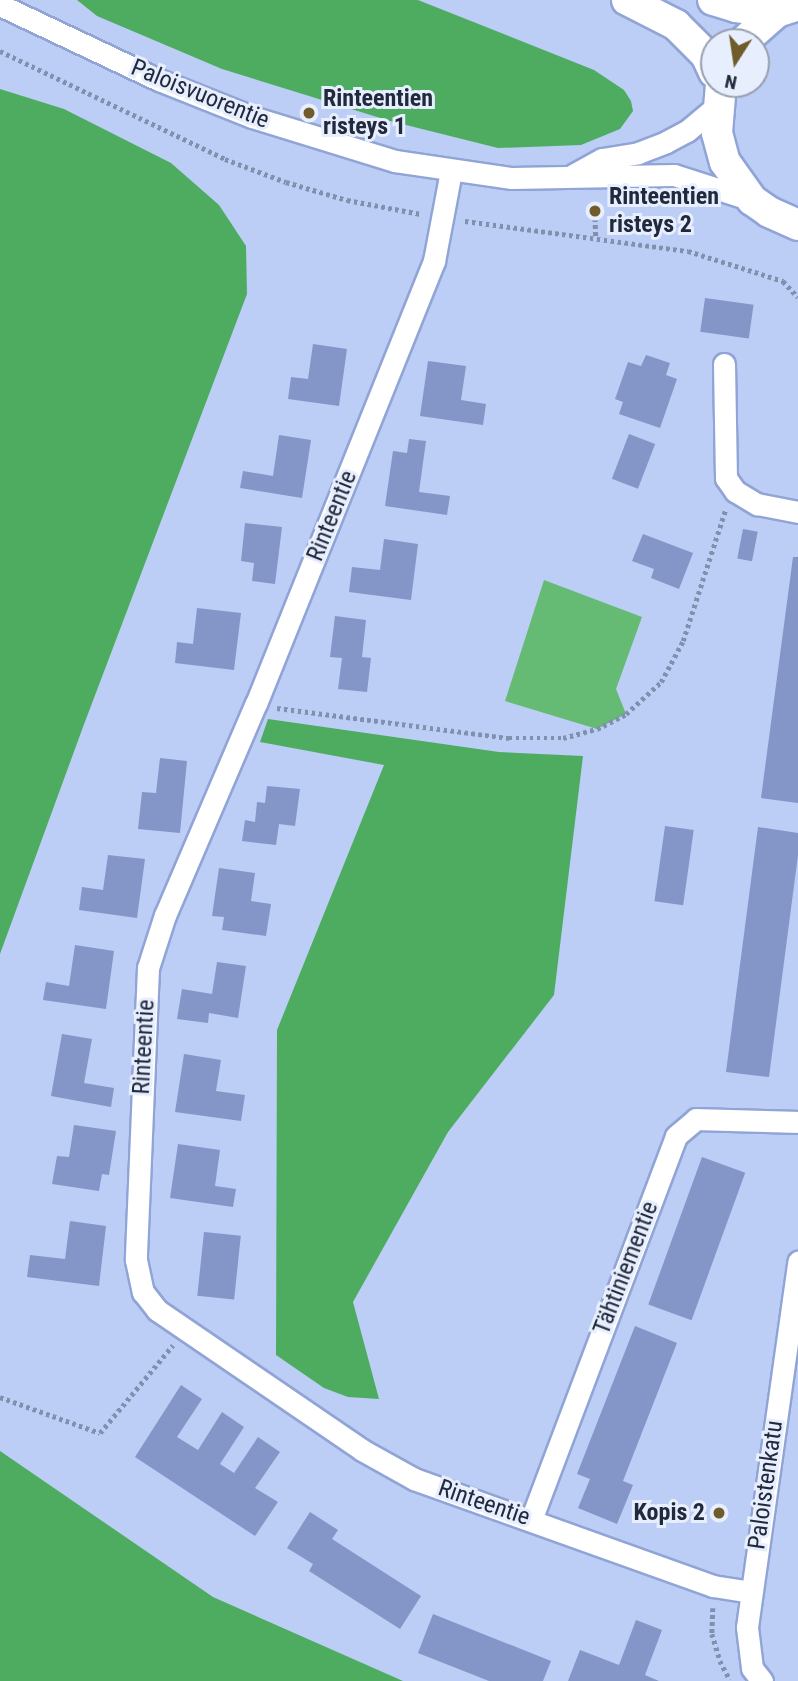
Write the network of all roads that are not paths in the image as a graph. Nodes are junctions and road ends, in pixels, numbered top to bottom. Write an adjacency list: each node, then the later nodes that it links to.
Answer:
1 (627, 0): 6 (main road)
2 (713, 0): 4 (main road)
3 (0, 5): 9 (street, Paloisvuorentie)
4 (788, 8): 5 (main road)
5 (762, 28)
6 (700, 49)
7 (714, 98): 10 (street, Paloisvuorentie)
8 (720, 98): 11 (main road)
9 (450, 171): 10 (street, Paloisvuorentie); 17 (street, Rinteentie)
10 (573, 175): 11 (street, Paloisvuorentie)
11 (752, 200): 12 (main road)
12 (798, 225)
13 (724, 364): 14 (street)
14 (798, 512)
15 (798, 1122): 17 (street, Tähtiniementie)
16 (798, 1262): 18 (street, Paloistenkatu)
17 (531, 1520): 18 (street, Rinteentie)
18 (751, 1592): 19 (street, Paloistenkatu)
19 (757, 1674)

